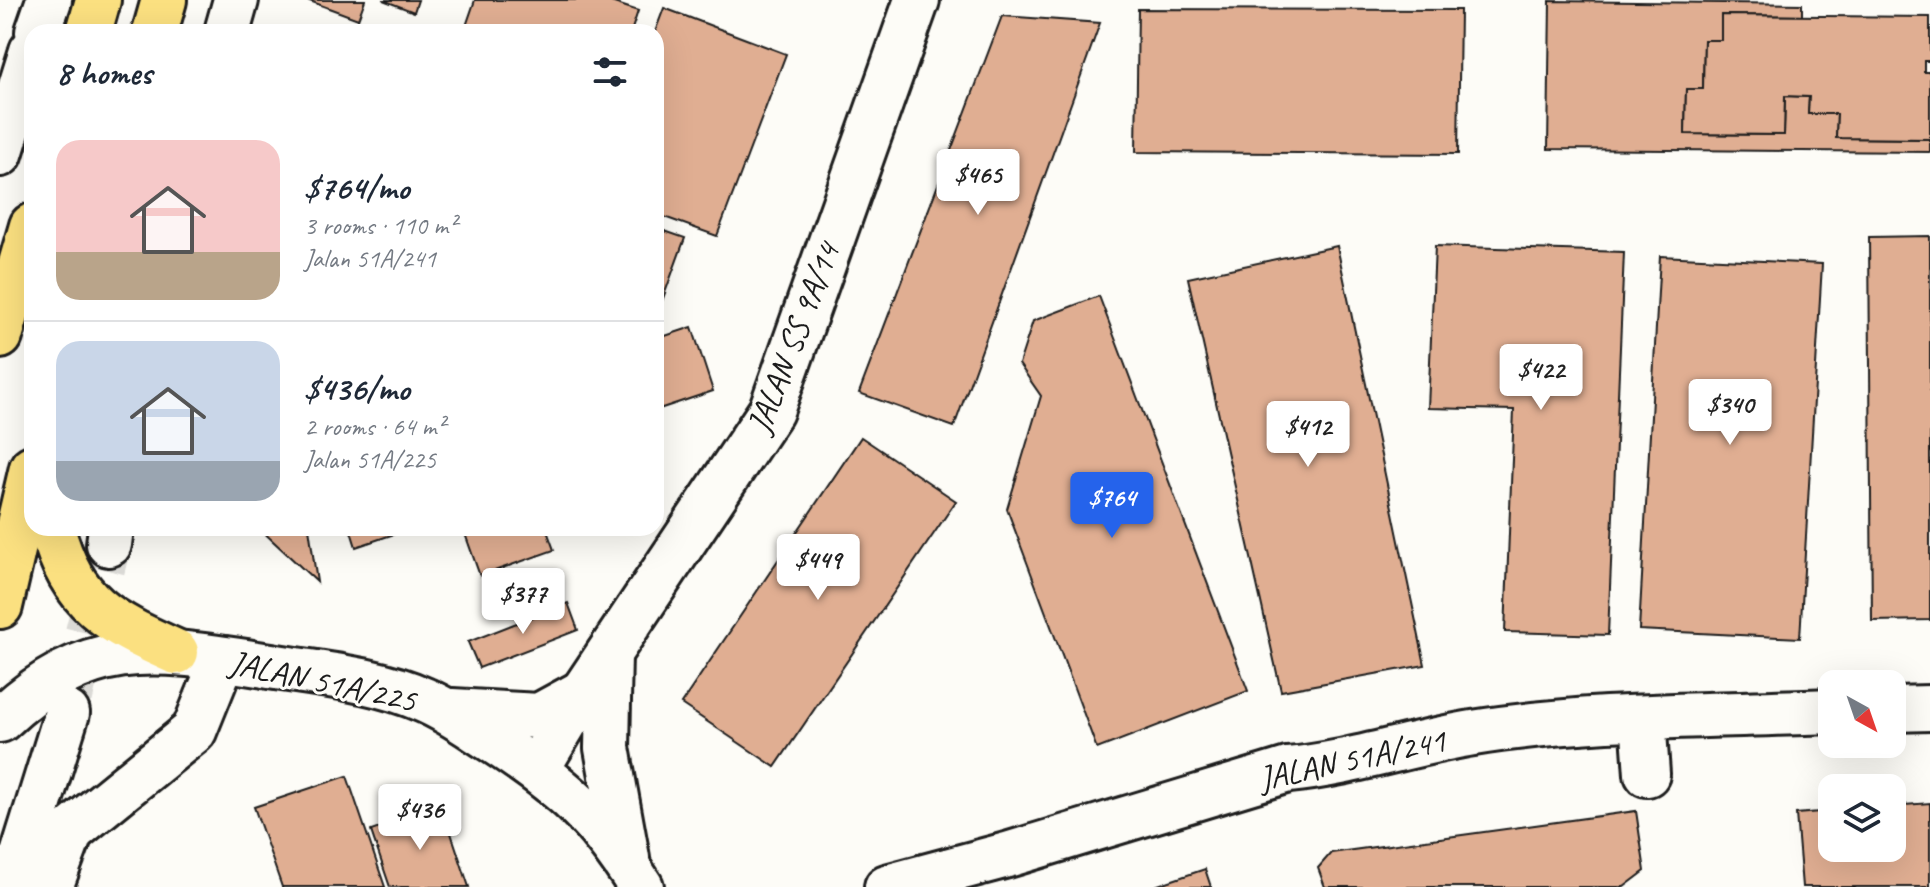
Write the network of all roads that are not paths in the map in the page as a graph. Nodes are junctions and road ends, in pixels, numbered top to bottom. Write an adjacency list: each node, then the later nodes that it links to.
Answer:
1 (49, 0): 6 (street)
2 (98, 0): 7 (highway)
3 (164, 0): 8 (highway)
4 (236, 0): 9 (street)
5 (917, 0): 18 (street, JALAN SS 9A/14)
6 (41, 24)
7 (91, 24)
8 (157, 24)
9 (229, 24)
10 (24, 77): 11 (street)
11 (0, 154)
12 (24, 254): 13 (highway)
13 (0, 336)
14 (24, 502): 16 (highway)
15 (55, 536): 17 (highway)
16 (0, 606)
17 (176, 652): 19 (street, JALAN 51A/225); 27 (street, JALAN 51A/225)
18 (609, 654): 20 (street, JALAN SS 9A/14); 30 (street)
19 (223, 659): 23 (street, JALAN 51A/225); 32 (street)
20 (583, 692): 23 (street); 28 (street, JALAN SS 9A/14)
21 (1930, 708): 22 (street)
22 (1906, 709)
23 (445, 710): 28 (street, JALAN 51A/225)
24 (1818, 712): 26 (street, JALAN 51A/241)
25 (67, 713): 31 (street)
26 (1643, 718): 29 (street); 33 (street, JALAN 51A/241)
27 (0, 720)
28 (537, 769): 30 (street, JALAN 51A/225)
29 (1647, 774)
30 (634, 877)
31 (13, 887)
32 (50, 887)
33 (887, 887)

